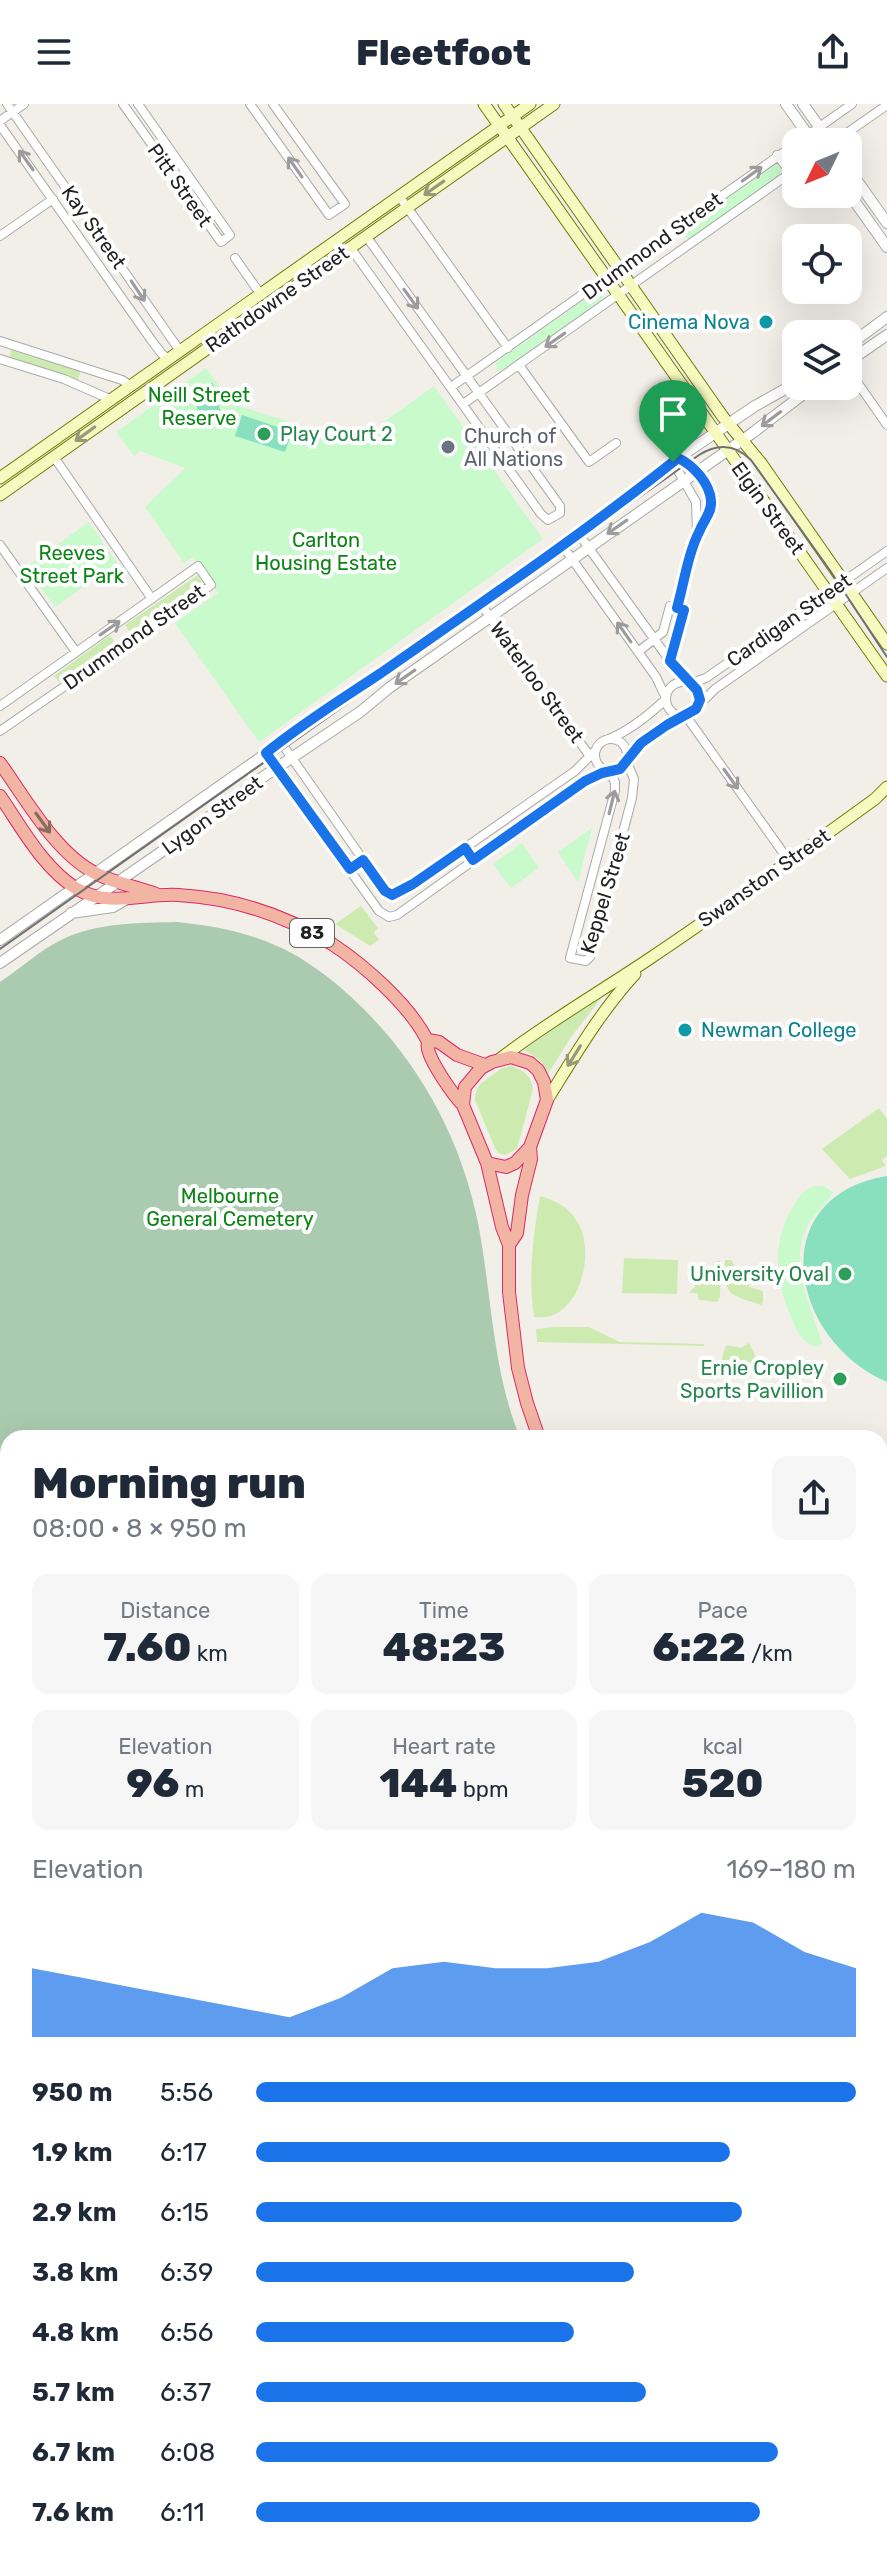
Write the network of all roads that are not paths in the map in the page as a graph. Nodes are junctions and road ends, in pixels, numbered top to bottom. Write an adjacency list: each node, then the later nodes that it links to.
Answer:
1 (24, 104): 14 (street)
2 (123, 104): 29 (street, Pitt Street)
3 (138, 104): 27 (street, Pitt Street)
4 (251, 104): 5 (street, one-way to 4)
5 (273, 104)
6 (484, 104): 18 (main road, Elgin Street)
7 (504, 104): 16 (main road, Elgin Street)
8 (530, 104): 16 (main road, Rathdowne Street)
9 (554, 104): 19 (main road, Rathdowne Street)
10 (786, 104): 21 (street)
11 (803, 104): 20 (street)
12 (852, 104): 15 (street, Drummond Street)
13 (887, 105): 23 (street)
14 (10, 108): 17 (street); 35 (street, Kay Street)
15 (838, 114): 20 (street, Drummond Street); 22 (street)
16 (513, 116): 18 (main road, Rathdowne Street); 19 (main road, Elgin Street)
17 (0, 123): 38 (street, Kay Street, one-way to 17)
18 (499, 125): 24 (main road, Elgin Street); 36 (main road, Rathdowne Street)
19 (521, 127): 24 (main road, Rathdowne Street); 30 (main road, Elgin Street)
20 (819, 127)
21 (803, 128)
22 (848, 128)
23 (854, 128)
24 (508, 137): 32 (main road, Elgin Street); 39 (main road, Rathdowne Street, one-way to 39)
25 (782, 152): 26 (street, Drummond Street)
26 (777, 155): 28 (street); 51 (street, Drummond Street, one-way to 26)
27 (176, 158): 29 (street); 29 (street, Pitt Street)
28 (782, 160)
29 (166, 165)
30 (552, 171): 32 (main road); 33 (main road, Elgin Street)
31 (782, 179): 53 (street, Drummond Street)
32 (538, 181): 37 (main road, Elgin Street)
33 (564, 188): 37 (main road); 42 (main road, Elgin Street)
34 (862, 188): 41 (street)
35 (68, 190): 38 (street); 59 (street, Kay Street, one-way to 59)
36 (399, 196): 39 (street); 54 (main road, Rathdowne Street)
37 (550, 198): 45 (main road, Elgin Street)
38 (54, 200): 43 (street); 62 (street, Kay Street)
39 (407, 207): 44 (main road, Rathdowne Street); 64 (street)
40 (859, 208): 47 (street)
41 (887, 223)
42 (592, 228): 45 (main road); 51 (main road, Elgin Street)
43 (0, 236)
44 (366, 236): 46 (main road, Rathdowne Street); 48 (street)
45 (579, 238): 52 (main road, Elgin Street)
46 (350, 247): 50 (street); 56 (main road, Rathdowne Street)
47 (887, 247)
48 (381, 256): 50 (street); 75 (street, one-way to 75)
49 (235, 258): 54 (street)
50 (365, 267): 79 (street)
51 (621, 269): 52 (street, Drummond Street); 53 (main road, Elgin Street)
52 (607, 279): 55 (main road, Elgin Street); 64 (street, Drummond Street)
53 (632, 285): 55 (street, Drummond Street); 72 (main road, Elgin Street)
54 (261, 295): 56 (main road); 65 (main road, Rathdowne Street)
55 (619, 295): 71 (street, Drummond Street, one-way to 71); 74 (main road, Elgin Street)
56 (268, 305): 70 (main road, Rathdowne Street)
57 (887, 317): 58 (street)
58 (874, 327): 60 (street); 61 (street)
59 (166, 332): 62 (street); 65 (street, Kay Street)
60 (862, 336)
61 (885, 336): 66 (street)
62 (152, 341): 68 (street, Kay Street)
63 (4, 343): 67 (street); 73 (street)
64 (508, 348): 69 (street, Drummond Street)
65 (180, 351): 68 (main road, Rathdowne Street); 70 (main road)
66 (862, 352)
67 (1, 359): 77 (street)
68 (169, 359): 70 (main road); 78 (main road, Rathdowne Street)
69 (487, 362): 75 (street, Drummond Street); 76 (street)
70 (183, 365): 84 (main road, Rathdowne Street)
71 (519, 365): 76 (street, Drummond Street); 91 (street)
72 (687, 365): 74 (main road); 87 (main road, Elgin Street)
73 (86, 370): 77 (street); 78 (street)
74 (674, 373): 89 (main road, Elgin Street)
75 (467, 376): 79 (street, Drummond Street); 82 (street)
76 (498, 379): 82 (street, Drummond Street)
77 (81, 386): 83 (street)
78 (131, 386): 83 (main road, Rathdowne Street); 84 (main road)
79 (451, 387): 86 (street)
80 (862, 389): 88 (street)
81 (782, 390): 87 (street, Lygon Street)
82 (479, 393): 86 (street, Drummond Street); 86 (street)
83 (112, 400): 84 (main road); 92 (main road, Rathdowne Street)
84 (133, 400): 94 (main road, Rathdowne Street, one-way to 94)
85 (795, 400): 90 (street, Lygon Street, one-way to 90)
86 (463, 404)
87 (729, 424): 89 (street, Lygon Street); 90 (main road, Elgin Street)
88 (887, 425)
89 (716, 433): 93 (main road, Elgin Street); 95 (street, Lygon Street)
90 (741, 440): 93 (street, Lygon Street); 108 (main road, Elgin Street)
91 (616, 443)
92 (46, 446): 94 (main road); 97 (main road, Rathdowne Street)
93 (727, 450): 96 (street, Lygon Street); 109 (main road, Elgin Street)
94 (54, 457): 99 (main road, Rathdowne Street); 111 (street)
95 (675, 460): 96 (street); 98 (street); 100 (street, Lygon Street)
96 (696, 471): 98 (street, Lygon Street); 101 (street)
97 (0, 478)
98 (682, 481): 101 (street); 104 (street, Lygon Street, one-way to 104)
99 (0, 495)
100 (578, 533): 103 (street, Lygon Street); 104 (street)
101 (696, 538): 114 (street)
102 (0, 545): 118 (street)
103 (562, 545): 106 (street); 112 (street, Lygon Street)
104 (588, 548): 106 (street, Lygon Street); 116 (street)
105 (887, 551): 108 (street, Cardigan Street)
106 (572, 559): 115 (street, Lygon Street); 119 (street, one-way to 106)
107 (887, 568): 110 (street, Cardigan Street)
108 (844, 581): 109 (street, Cardigan Street); 110 (main road, Elgin Street)
109 (829, 592): 113 (main road, Elgin Street); 122 (street, Cardigan Street)
110 (852, 593): 113 (street, Cardigan Street); 117 (main road, Elgin Street)
111 (152, 599): 118 (street, Drummond Street, one-way to 111); 127 (street, Drummond Street)
112 (480, 603): 115 (street, Waterloo Street); 129 (street, Lygon Street)
113 (838, 604): 121 (main road, Elgin Street); 124 (street, Cardigan Street)
114 (677, 608): 116 (street); 120 (street)
115 (490, 617): 130 (street, Waterloo Street); 132 (street, Lygon Street, one-way to 132)
116 (655, 641): 119 (street); 120 (street)
117 (887, 644)
118 (76, 652): 125 (street, Drummond Street)
119 (638, 652): 123 (street)
120 (670, 661): 122 (street)
121 (887, 676)
122 (689, 684): 123 (street); 124 (street)
123 (666, 698): 126 (street); 128 (street)
124 (699, 705): 126 (street)
125 (0, 706)
126 (685, 716): 133 (street); 150 (street, one-way to 150)
127 (0, 731)
128 (608, 740): 130 (street); 133 (street)
129 (280, 741): 131 (street, Lygon Street); 132 (street)
130 (596, 750): 136 (street); 143 (street)
131 (266, 753): 135 (street); 152 (street, Lygon Street)
132 (291, 759): 135 (street, Lygon Street); 138 (street)
133 (626, 760): 136 (street); 159 (street, Keppel Street)
134 (0, 763): 152 (highway, 83, one-way to 152)
135 (277, 768): 142 (street); 153 (street, Lygon Street)
136 (608, 771): 145 (street); 157 (street, Keppel Street, one-way to 136)
137 (887, 787): 141 (main road, Swanston Street)
138 (314, 790): 142 (street); 144 (street)
139 (887, 794): 141 (main road, Swanston Street)
140 (0, 796): 154 (highway, 83)
141 (875, 799): 150 (main road, Swanston Street)
142 (299, 800): 146 (street)
143 (531, 801): 145 (street); 147 (street)
144 (331, 814): 146 (street); 148 (street)
145 (540, 814): 149 (street)
146 (317, 824): 151 (street)
147 (465, 848): 148 (street); 149 (street)
148 (363, 860): 151 (street)
149 (473, 860): 151 (street)
150 (789, 861): 162 (main road, Swanston Street)
151 (350, 869)
152 (96, 873): 153 (highway, 83); 154 (street, Lygon Street)
153 (118, 882): 155 (highway, 83); 156 (street, Lygon Street)
154 (75, 887): 156 (highway, 83); 161 (street, Lygon Street)
155 (159, 895): 158 (highway, 83); 164 (highway, 83)
156 (96, 896): 158 (highway, 83); 160 (street, Lygon Street)
157 (586, 899): 159 (street); 159 (street, Keppel Street)
158 (125, 900): 160 (street)
159 (605, 904)
160 (71, 913): 163 (street, Lygon Street)
161 (0, 940)
162 (652, 957): 165 (main road, Swanston Street); 167 (main road, Swanston Street, one-way to 167)
163 (0, 963)
164 (428, 1040): 166 (highway, 83); 168 (highway, 83)
165 (500, 1059): 166 (highway); 167 (highway)
166 (485, 1065): 168 (highway)
167 (547, 1100): 169 (highway, 83)
168 (463, 1105): 170 (highway, 83)
169 (530, 1147): 170 (highway); 171 (highway, 83)
170 (487, 1163): 171 (highway, 83)
171 (509, 1245): 172 (highway, 83)
172 (537, 1430)

